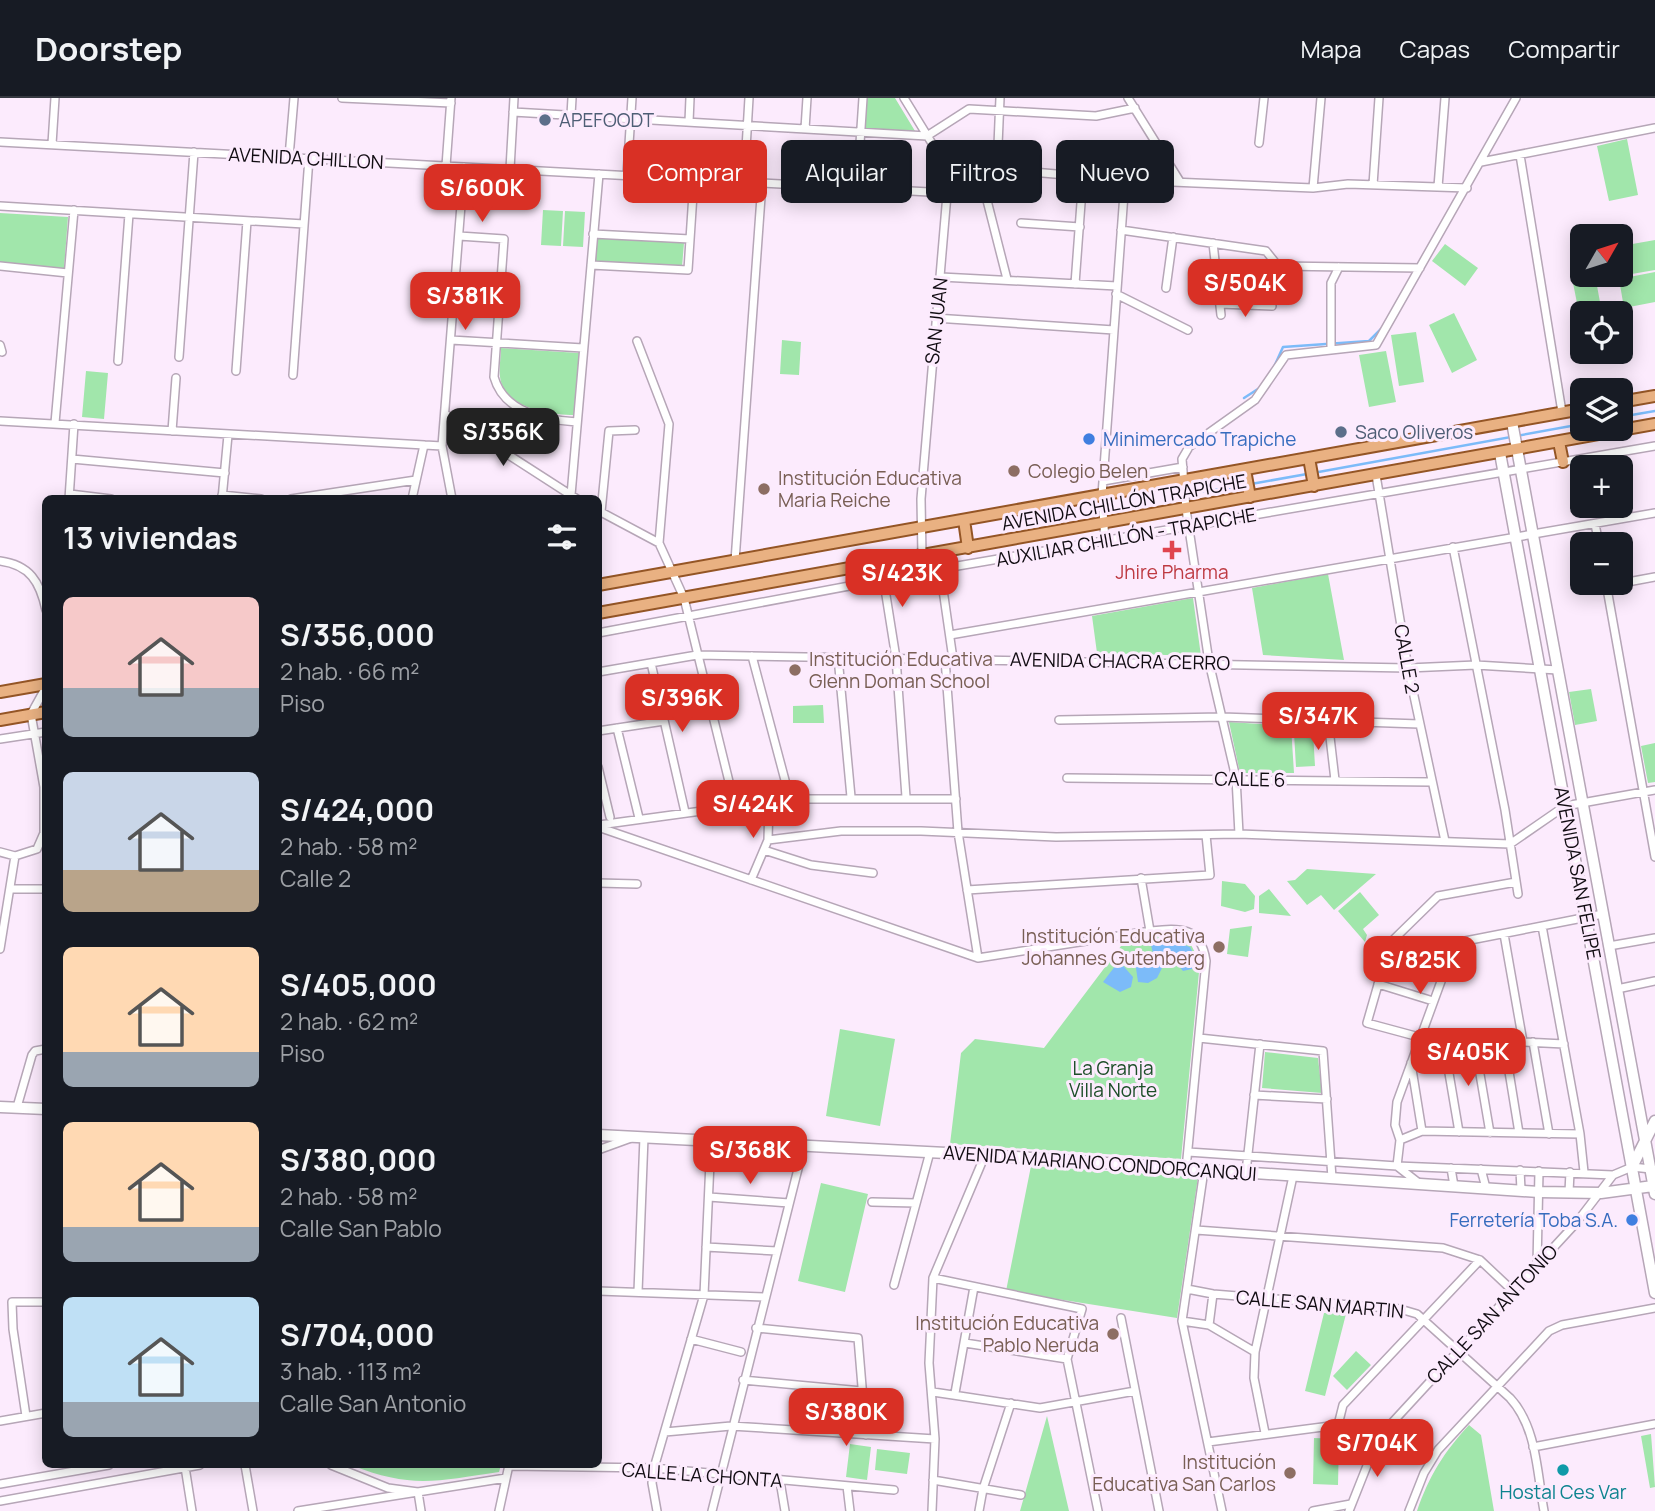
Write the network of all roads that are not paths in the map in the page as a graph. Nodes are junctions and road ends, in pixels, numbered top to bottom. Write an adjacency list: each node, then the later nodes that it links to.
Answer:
1 (55, 98): 39 (street)
2 (294, 98): 42 (street)
3 (342, 98): 4 (street)
4 (354, 98): 20 (street)
5 (514, 98): 23 (street)
6 (572, 98): 24 (street)
7 (632, 98): 25 (street)
8 (690, 98): 26 (street)
9 (749, 98): 27 (street)
10 (807, 98): 29 (street)
11 (863, 98): 30 (street)
12 (904, 98): 31 (street)
13 (1000, 98): 22 (street)
14 (1128, 98): 21 (street)
15 (1264, 98): 38 (street)
16 (1321, 98): 54 (street)
17 (1380, 98): 52 (street)
18 (1445, 98): 53 (street)
19 (1513, 99): 44 (street)
20 (451, 101): 45 (street)
21 (1135, 108): 22 (street); 51 (street)
22 (1000, 111): 31 (street); 36 (street)
23 (513, 112): 24 (street); 47 (street)
24 (571, 115): 25 (street)
25 (631, 119): 26 (street); 32 (street)
26 (689, 122): 27 (street)
27 (747, 126): 29 (street); 33 (street)
28 (1655, 128): 41 (street)
29 (805, 129): 30 (street)
30 (860, 132): 31 (street); 34 (street)
31 (927, 136): 35 (street)
32 (630, 140)
33 (746, 140)
34 (860, 140)
35 (930, 140)
36 (998, 140)
37 (0, 142): 39 (street, AVENIDA CHILLON)
38 (1259, 143)
39 (52, 145): 40 (street, AVENIDA CHILLON)
40 (194, 152): 42 (street, AVENIDA CHILLON); 65 (street)
41 (1520, 155): 44 (street); 105 (street)
42 (289, 157): 43 (street, AVENIDA CHILLON)
43 (309, 158): 45 (street, AVENIDA CHILLON); 68 (street)
44 (1481, 162): 55 (street)
45 (446, 166): 46 (street, AVENIDA CHILLON)
46 (464, 166): 47 (street, AVENIDA CHILLON); 72 (street)
47 (510, 169): 48 (street, AVENIDA CHILLON)
48 (599, 174): 49 (street, AVENIDA CHILLON); 71 (street)
49 (623, 175)
50 (1174, 180): 51 (street)
51 (1179, 180): 54 (street)
52 (1373, 185): 53 (street); 54 (street)
53 (1438, 187): 55 (street)
54 (1313, 188)
55 (1467, 188): 79 (street)
56 (693, 203): 74 (street)
57 (761, 203): 164 (street)
58 (947, 203): 81 (street, SAN JUAN)
59 (988, 203): 82 (street)
60 (1081, 203): 69 (street)
61 (1123, 203): 70 (street)
62 (0, 206): 63 (street)
63 (74, 210): 64 (street); 80 (street)
64 (129, 214): 65 (street); 98 (street)
65 (188, 217): 66 (street); 97 (street)
66 (247, 220): 68 (street); 99 (street)
67 (1021, 223): 69 (street)
68 (304, 224): 100 (street)
69 (1080, 227): 83 (street)
70 (1121, 230): 73 (street); 85 (street)
71 (593, 234): 74 (street); 76 (street)
72 (459, 236): 92 (street); 94 (street)
73 (1173, 237): 75 (street); 84 (street)
74 (690, 239): 76 (street)
75 (1213, 243): 78 (street); 86 (street)
76 (591, 265): 95 (street)
77 (0, 266): 80 (street)
78 (1339, 267): 79 (street); 96 (street)
79 (1420, 268): 96 (street)
80 (68, 273): 110 (street)
81 (941, 277): 82 (street); 89 (street, SAN JUAN)
82 (1007, 279): 83 (street)
83 (1076, 284): 85 (street)
84 (1166, 288)
85 (1117, 290): 90 (street); 91 (street)
86 (1220, 304): 87 (street); 88 (street)
87 (1272, 306)
88 (1221, 315)
89 (935, 318): 90 (street); 153 (street, SAN JUAN)
90 (1114, 330): 132 (street)
91 (1188, 330)
92 (451, 340): 94 (street); 106 (street)
93 (637, 341): 158 (street)
94 (496, 342): 95 (street); 108 (street)
95 (583, 348): 108 (street)
96 (1331, 349): 125 (street)
97 (179, 358)
98 (118, 361)
99 (236, 371)
100 (293, 375)
101 (176, 378): 114 (street)
102 (1655, 396): 103 (main road)
103 (1633, 400)
104 (1570, 411): 105 (main road, AVENIDA CHILLÓN TRAPICHE)
105 (1562, 412): 109 (main road, AVENIDA CHILLÓN TRAPICHE)
106 (445, 414): 118 (street); 141 (street)
107 (0, 421): 110 (street)
108 (577, 422): 142 (street)
109 (1512, 422): 120 (main road, AVENIDA SAN FELIPE); 122 (main road, AVENIDA CHILLÓN TRAPICHE)
110 (55, 423): 111 (street)
111 (74, 424): 114 (street); 123 (street)
112 (1655, 424): 116 (main road, AVENIDA CHILLÓN TRAPICHE)
113 (635, 430): 143 (street)
114 (172, 431): 115 (street)
115 (228, 435): 117 (street); 129 (street)
116 (1559, 442): 120 (main road, AVENIDA CHILLÓN TRAPICHE); 124 (main road)
117 (424, 446): 118 (street); 131 (street)
118 (442, 446): 140 (street)
119 (1655, 446): 124 (street, AUXILIAR CHILLÓN - TRAPICHE)
120 (1518, 450): 121 (main road, AVENIDA CHILLÓN TRAPICHE); 126 (main road, AVENIDA SAN FELIPE)
121 (1500, 453): 128 (main road, AVENIDA SAN FELIPE); 130 (main road, AVENIDA CHILLÓN TRAPICHE)
122 (1309, 458): 127 (main road, AVENIDA CHILLÓN TRAPICHE); 134 (main road)
123 (72, 459): 129 (street); 136 (street)
124 (1563, 463): 126 (street, AUXILIAR CHILLÓN - TRAPICHE)
125 (1182, 467): 132 (street); 133 (street)
126 (1522, 469): 128 (street, AUXILIAR CHILLÓN - TRAPICHE); 155 (main road, AVENIDA SAN FELIPE)
127 (1245, 470): 133 (main road, AVENIDA CHILLÓN TRAPICHE); 145 (main road)
128 (1504, 472): 135 (street, AUXILIAR CHILLÓN - TRAPICHE); 156 (main road, AVENIDA SAN FELIPE)
129 (225, 473): 137 (street)
130 (1376, 475): 134 (main road, AVENIDA CHILLÓN TRAPICHE); 135 (street, CALLE 2)
131 (416, 480): 138 (street); 139 (street)
132 (1102, 481): 144 (street)
133 (1183, 481): 144 (main road, AVENIDA CHILLÓN TRAPICHE); 146 (street)
134 (1314, 486): 145 (main road, AVENIDA CHILLÓN TRAPICHE)
135 (1380, 492): 152 (street, AUXILIAR CHILLÓN - TRAPICHE); 162 (street, CALLE 2)
136 (69, 495)
137 (222, 495)
138 (318, 495)
139 (413, 495)
140 (451, 495)
141 (571, 495)
142 (574, 495)
143 (602, 495)
144 (1101, 495): 149 (main road, AVENIDA CHILLÓN TRAPICHE); 151 (street)
145 (1250, 498): 146 (main road, AVENIDA CHILLÓN TRAPICHE)
146 (1186, 509): 151 (main road, AVENIDA CHILLÓN TRAPICHE); 152 (street)
147 (602, 512): 158 (street)
148 (1655, 513): 150 (street)
149 (964, 520): 153 (main road, AVENIDA CHILLÓN TRAPICHE); 160 (main road)
150 (1595, 523): 154 (street); 155 (street)
151 (1102, 524): 157 (street); 160 (main road, AVENIDA CHILLÓN TRAPICHE)
152 (1189, 527): 157 (street, AUXILIAR CHILLÓN - TRAPICHE); 172 (street)
153 (920, 528): 161 (street, SAN JUAN); 164 (main road, AVENIDA CHILLÓN TRAPICHE)
154 (1597, 532)
155 (1533, 534): 156 (street); 190 (main road, AVENIDA SAN FELIPE)
156 (1515, 536): 159 (street); 189 (main road, AVENIDA SAN FELIPE)
157 (1105, 541): 166 (street, AUXILIAR CHILLÓN - TRAPICHE)
158 (659, 543): 167 (street)
159 (1452, 547): 162 (street); 187 (street)
160 (968, 548): 161 (main road, AVENIDA CHILLÓN TRAPICHE)
161 (922, 556): 165 (main road, AVENIDA CHILLÓN TRAPICHE)
162 (1391, 559): 172 (street); 188 (street, CALLE 2)
163 (0, 561): 174 (street)
164 (735, 561): 167 (main road, AVENIDA CHILLÓN TRAPICHE)
165 (881, 564): 169 (street); 175 (main road, AVENIDA CHILLÓN TRAPICHE)
166 (940, 569): 169 (street, AUXILIAR CHILLÓN - TRAPICHE); 179 (street)
167 (671, 572): 171 (main road, AVENIDA CHILLÓN TRAPICHE); 175 (street)
168 (1655, 577): 170 (street)
169 (884, 579): 177 (street, AUXILIAR CHILLÓN - TRAPICHE); 183 (street)
170 (1633, 580)
171 (602, 584)
172 (1199, 592): 179 (street); 185 (street)
173 (1608, 595): 215 (street)
174 (42, 597)
175 (684, 598): 176 (main road, AVENIDA CHILLÓN TRAPICHE); 177 (street)
176 (602, 612)
177 (689, 617): 178 (street, AUXILIAR CHILLÓN - TRAPICHE); 180 (street)
178 (602, 632)
179 (950, 635): 184 (street)
180 (697, 655): 181 (street, AVENIDA CHACRA CERRO); 186 (street, AVENIDA CHACRA CERRO); 222 (street)
181 (752, 656): 182 (street, AVENIDA CHACRA CERRO); 218 (street)
182 (838, 657): 183 (street, AVENIDA CHACRA CERRO); 216 (street)
183 (895, 658): 184 (street, AVENIDA CHACRA CERRO); 217 (street)
184 (949, 659): 185 (street, AVENIDA CHACRA CERRO); 219 (street)
185 (1209, 662): 188 (street, AVENIDA CHACRA CERRO); 197 (street)
186 (651, 663): 191 (street, AVENIDA CHACRA CERRO); 201 (street)
187 (1476, 665): 188 (street, AVENIDA CHACRA CERRO); 189 (street, AVENIDA CHACRA CERRO); 235 (street)
188 (1408, 668): 202 (street, CALLE 2)
189 (1540, 668): 190 (street, AVENIDA CHACRA CERRO); 223 (main road, AVENIDA SAN FELIPE)
190 (1558, 670): 221 (main road, AVENIDA SAN FELIPE)
191 (602, 671)
192 (42, 686): 193 (main road)
193 (0, 692)
194 (42, 692): 196 (street)
195 (42, 713): 196 (main road)
196 (30, 715): 198 (main road); 206 (street)
197 (1222, 717): 199 (street); 200 (street); 210 (street)
198 (0, 720)
199 (1059, 720)
200 (1328, 720): 202 (street); 211 (street)
201 (664, 721): 203 (street); 224 (street)
202 (1419, 724): 212 (street, CALLE 2)
203 (617, 728): 204 (street); 226 (street)
204 (602, 730)
205 (42, 732): 206 (street)
206 (34, 733): 207 (street); 208 (street)
207 (0, 739)
208 (42, 772)
209 (1068, 778): 210 (street, CALLE 6)
210 (1236, 778): 211 (street, CALLE 6); 231 (street)
211 (1335, 780): 212 (street, CALLE 6)
212 (1432, 782): 234 (street, CALLE 2)
213 (602, 783): 225 (street)
214 (1655, 790): 215 (street)
215 (1643, 792): 221 (street); 239 (street)
216 (851, 797): 217 (street); 218 (street)
217 (906, 797): 219 (street)
218 (790, 799): 220 (street)
219 (957, 799): 229 (street)
220 (769, 802): 222 (street); 233 (street)
221 (1583, 803): 223 (street); 250 (main road, AVENIDA SAN FELIPE)
222 (735, 806): 224 (street)
223 (1565, 806): 235 (street); 251 (main road, AVENIDA SAN FELIPE)
224 (685, 812): 226 (street)
225 (610, 817)
226 (639, 818): 227 (street)
227 (602, 825)
228 (602, 827): 242 (street)
229 (958, 832): 230 (street); 233 (street); 248 (street)
230 (1206, 835): 231 (street); 241 (street)
231 (1239, 835): 234 (street)
232 (42, 839): 238 (street)
233 (768, 839): 236 (street)
234 (1445, 841): 235 (street)
235 (1510, 844): 243 (street)
236 (764, 850): 240 (street); 242 (street)
237 (0, 852): 238 (street)
238 (15, 856): 246 (street)
239 (1655, 857)
240 (873, 873)
241 (1141, 878): 248 (street); 253 (street)
242 (751, 880): 259 (street)
243 (1516, 882): 249 (street); 258 (street)
244 (602, 883): 245 (street)
245 (637, 884)
246 (11, 889): 247 (street); 257 (street)
247 (42, 889)
248 (967, 890): 259 (street)
249 (1518, 894)
250 (1603, 914): 251 (street); 256 (main road, AVENIDA SAN FELIPE)
251 (1587, 917): 252 (street); 303 (main road, AVENIDA SAN FELIPE)
252 (1542, 926): 254 (street); 273 (street)
253 (1150, 931): 259 (street); 266 (street)
254 (1504, 934): 260 (street); 270 (street)
255 (1655, 938): 256 (street)
256 (1609, 946): 263 (main road, AVENIDA SAN FELIPE)
257 (0, 949)
258 (1388, 949): 260 (street); 262 (street)
259 (978, 958)
260 (1446, 968): 264 (street)
261 (1655, 981): 263 (street)
262 (1378, 984): 264 (street); 265 (street)
263 (1617, 989): 290 (main road, AVENIDA SAN FELIPE)
264 (1433, 1001): 265 (street)
265 (1419, 1037): 267 (street); 275 (street)
266 (1199, 1038): 272 (street); 296 (street)
267 (1443, 1038): 268 (street); 283 (street)
268 (1474, 1040): 269 (street); 284 (street)
269 (1504, 1041): 270 (street); 285 (street)
270 (1523, 1042): 271 (street)
271 (1533, 1042): 273 (street); 286 (street)
272 (1260, 1044): 276 (street); 277 (street)
273 (1563, 1044): 287 (street)
274 (42, 1050): 279 (street)
275 (1410, 1060): 282 (street); 292 (street)
276 (1254, 1096): 277 (street); 299 (street)
277 (1326, 1099): 300 (street)
278 (0, 1107): 279 (main road)
279 (17, 1107): 280 (main road)
280 (42, 1109)
281 (1655, 1122): 290 (main road)
282 (1422, 1131): 283 (street); 292 (street)
283 (1459, 1132): 284 (street)
284 (1490, 1133): 285 (street)
285 (1519, 1133): 286 (street)
286 (1549, 1134): 287 (street)
287 (1580, 1134): 313 (street)
288 (602, 1135): 289 (main road, AVENIDA MARIANO CONDORCANQUI)
289 (640, 1137): 291 (main road, AVENIDA MARIANO CONDORCANQUI); 294 (street); 343 (street)
290 (1644, 1138): 303 (main road); 307 (main road, AVENIDA SAN FELIPE)
291 (711, 1140): 293 (main road, AVENIDA MARIANO CONDORCANQUI); 327 (street)
292 (1400, 1140): 302 (street)
293 (804, 1145): 295 (main road, AVENIDA MARIANO CONDORCANQUI); 329 (street)
294 (602, 1149)
295 (930, 1152): 298 (main road, AVENIDA MARIANO CONDORCANQUI); 330 (street)
296 (1188, 1152): 299 (street, AVENIDA MARIANO CONDORCANQUI); 305 (street)
297 (1655, 1154): 307 (main road)
298 (985, 1155): 305 (main road, AVENIDA MARIANO CONDORCANQUI); 337 (street)
299 (1248, 1156): 300 (street, AVENIDA MARIANO CONDORCANQUI); 311 (street)
300 (1331, 1161): 301 (street, AVENIDA MARIANO CONDORCANQUI); 316 (street)
301 (1386, 1165): 302 (street, AVENIDA MARIANO CONDORCANQUI); 317 (street)
302 (1397, 1166): 304 (street, AVENIDA MARIANO CONDORCANQUI); 318 (street)
303 (1632, 1167): 307 (street); 315 (street); 321 (main road, AVENIDA SAN FELIPE)
304 (1451, 1168): 306 (street, AVENIDA MARIANO CONDORCANQUI); 319 (street)
305 (1186, 1169): 308 (main road, AVENIDA MARIANO CONDORCANQUI)
306 (1481, 1169): 309 (street, AVENIDA MARIANO CONDORCANQUI); 320 (street)
307 (1653, 1169): 323 (main road, AVENIDA SAN FELIPE)
308 (1204, 1170): 311 (main road, AVENIDA MARIANO CONDORCANQUI); 331 (street)
309 (1520, 1170): 310 (street, AVENIDA MARIANO CONDORCANQUI); 322 (street)
310 (1539, 1171): 312 (street, AVENIDA MARIANO CONDORCANQUI); 324 (street)
311 (1246, 1172): 314 (main road, AVENIDA MARIANO CONDORCANQUI)
312 (1570, 1172): 313 (street, AVENIDA MARIANO CONDORCANQUI); 325 (street)
313 (1584, 1172): 315 (street, AVENIDA MARIANO CONDORCANQUI)
314 (1293, 1175): 316 (main road, AVENIDA MARIANO CONDORCANQUI); 332 (street)
315 (1613, 1175): 326 (street)
316 (1332, 1178): 317 (main road, AVENIDA MARIANO CONDORCANQUI)
317 (1386, 1182): 318 (main road, AVENIDA MARIANO CONDORCANQUI)
318 (1420, 1184): 319 (main road, AVENIDA MARIANO CONDORCANQUI)
319 (1454, 1186): 320 (main road, AVENIDA MARIANO CONDORCANQUI)
320 (1486, 1188): 322 (main road, AVENIDA MARIANO CONDORCANQUI)
321 (1636, 1189): 323 (main road, AVENIDA MARIANO CONDORCANQUI); 326 (main road, AVENIDA MARIANO CONDORCANQUI); 344 (main road, AVENIDA SAN FELIPE)
322 (1521, 1190): 324 (main road, AVENIDA MARIANO CONDORCANQUI)
323 (1654, 1190)
324 (1539, 1192): 325 (main road, AVENIDA MARIANO CONDORCANQUI); 336 (street)
325 (1569, 1192): 326 (main road, AVENIDA MARIANO CONDORCANQUI)
326 (1601, 1193): 336 (street, CALLE SAN ANTONIO)
327 (709, 1197): 329 (street); 333 (street)
328 (872, 1202): 330 (street)
329 (789, 1203): 334 (street)
330 (916, 1203): 338 (street)
331 (1196, 1230): 332 (street); 340 (street)
332 (1281, 1237): 335 (street); 348 (street)
333 (706, 1247): 334 (street); 346 (street)
334 (776, 1251): 347 (street)
335 (1480, 1260): 342 (street); 352 (street)
336 (1536, 1266): 342 (street, CALLE SAN ANTONIO)
337 (933, 1278): 339 (street); 366 (street)
338 (894, 1285)
339 (974, 1287): 357 (street); 361 (street)
340 (1187, 1289): 345 (street, CALLE SAN MARTIN); 353 (street)
341 (602, 1291): 343 (street)
342 (1513, 1291): 358 (street, CALLE SAN ANTONIO)
343 (638, 1292): 346 (street)
344 (1655, 1293)
345 (1213, 1294): 348 (street, CALLE SAN MARTIN); 354 (street)
346 (704, 1295): 347 (street); 356 (street)
347 (764, 1297): 355 (street)
348 (1267, 1299): 352 (street, CALLE SAN MARTIN); 360 (street)
349 (42, 1302): 371 (street)
350 (1655, 1308): 363 (street)
351 (1121, 1318): 365 (street)
352 (1424, 1319): 358 (street, CALLE SAN MARTIN); 374 (street)
353 (1182, 1321): 354 (street); 381 (street)
354 (1209, 1325): 360 (street)
355 (756, 1328): 362 (street); 364 (street)
356 (691, 1339): 359 (street); 376 (street)
357 (965, 1343): 361 (street); 367 (street)
358 (1458, 1350): 363 (street, CALLE SAN MARTIN); 379 (street, CALLE SAN ANTONIO)
359 (741, 1352)
360 (1255, 1352): 377 (street)
361 (1067, 1359): 368 (street)
362 (743, 1380): 364 (street); 375 (street)
363 (1496, 1385): 382 (street, CALLE SAN MARTIN); 417 (street)
364 (862, 1391): 378 (street)
365 (1135, 1391): 368 (street); 414 (street)
366 (933, 1392): 367 (street); 380 (street)
367 (955, 1393): 369 (street)
368 (1076, 1402): 369 (street); 413 (street)
369 (1011, 1403): 396 (street)
370 (42, 1414): 371 (street)
371 (26, 1416): 372 (street)
372 (0, 1421)
373 (1655, 1424): 382 (street)
374 (1338, 1425): 377 (street); 379 (street)
375 (732, 1426): 376 (street); 378 (street); 390 (street)
376 (665, 1432): 389 (street)
377 (1265, 1433): 381 (street)
378 (866, 1435): 380 (street)
379 (1378, 1438): 401 (street, CALLE SAN ANTONIO)
380 (935, 1439): 392 (street)
381 (1208, 1442): 415 (street)
382 (1533, 1447): 418 (street, CALLE SAN MARTIN)
383 (602, 1467): 389 (street, CALLE LA CHONTA)
384 (92, 1468): 394 (street)
385 (185, 1468): 400 (street); 402 (street)
386 (246, 1468): 403 (street)
387 (338, 1468): 398 (street)
388 (508, 1468): 391 (street)
389 (654, 1468): 390 (street, CALLE LA CHONTA); 407 (street)
390 (720, 1474): 393 (street, CALLE LA CHONTA); 408 (street)
391 (506, 1478): 398 (street); 406 (street)
392 (933, 1480): 396 (street); 411 (street)
393 (780, 1481): 395 (street, CALLE LA CHONTA); 409 (street)
394 (0, 1484)
395 (847, 1486): 397 (street, CALLE LA CHONTA); 410 (street)
396 (983, 1489): 399 (street); 412 (street)
397 (894, 1490)
398 (418, 1492): 404 (street); 405 (street)
399 (1021, 1495)
400 (0, 1501)
401 (1350, 1508): 416 (street)
402 (192, 1511)
403 (253, 1511)
404 (298, 1511)
405 (421, 1511)
406 (499, 1511)
407 (657, 1511)
408 (712, 1511)
409 (785, 1511)
410 (850, 1511)
411 (932, 1511)
412 (979, 1511)
413 (1098, 1511)
414 (1159, 1511)
415 (1222, 1511)
416 (1313, 1511)
417 (1409, 1511)
418 (1544, 1511)

